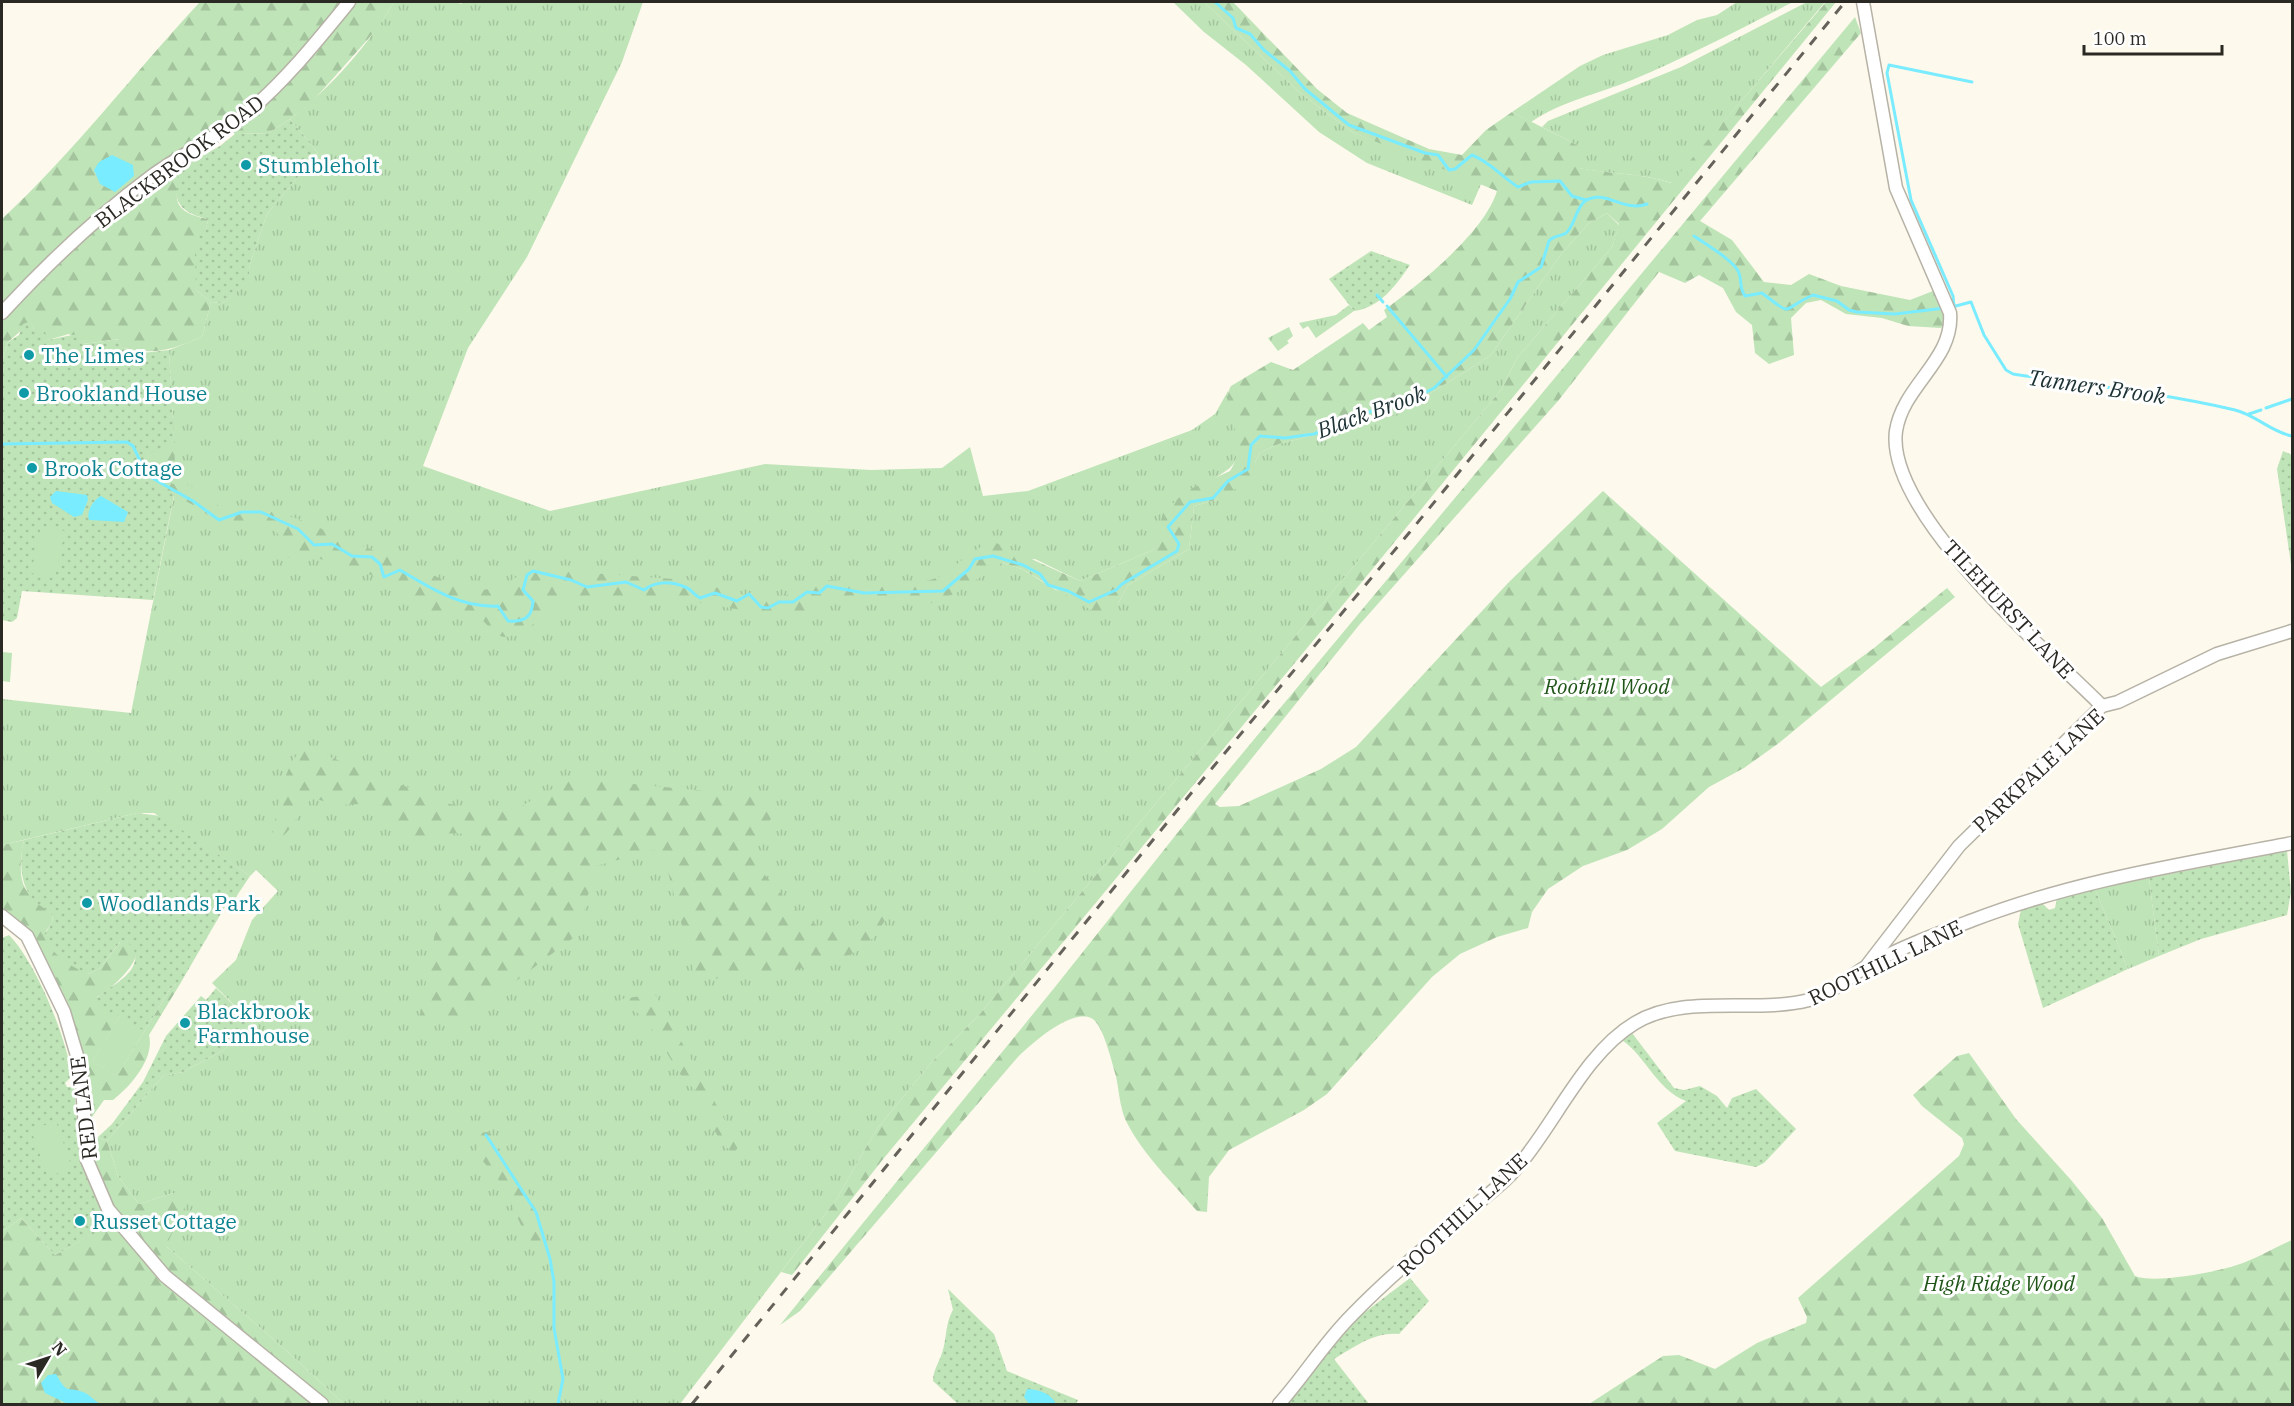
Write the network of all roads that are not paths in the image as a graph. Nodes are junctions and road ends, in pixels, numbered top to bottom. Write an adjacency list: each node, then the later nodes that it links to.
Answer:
1 (349, 2): 3 (street, BLACKBROOK ROAD)
2 (1863, 2): 5 (street, TILEHURST LANE)
3 (2, 313)
4 (2292, 631): 5 (street, PARKPALE LANE)
5 (2102, 706): 8 (street, PARKPALE LANE)
6 (2292, 843): 9 (street, ROOTHILL LANE)
7 (2, 916): 11 (street, RED LANE)
8 (1886, 940): 9 (street); 10 (street, PARKPALE LANE)
9 (1896, 951): 10 (street, ROOTHILL LANE)
10 (1868, 965): 12 (street, ROOTHILL LANE)
11 (322, 1404)
12 (1279, 1404)

